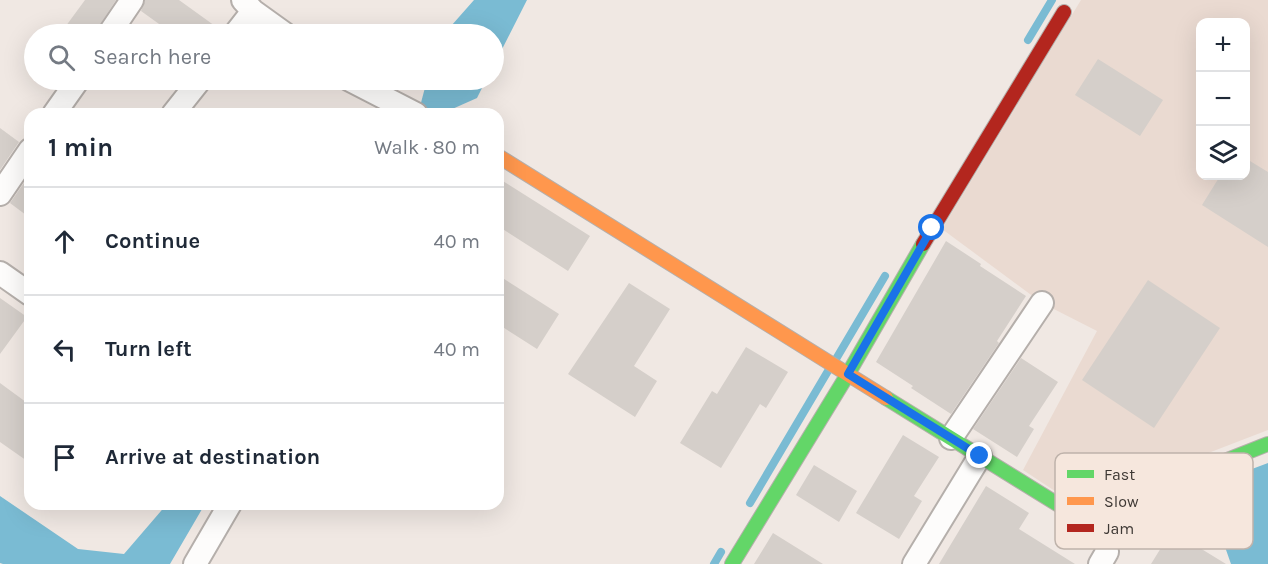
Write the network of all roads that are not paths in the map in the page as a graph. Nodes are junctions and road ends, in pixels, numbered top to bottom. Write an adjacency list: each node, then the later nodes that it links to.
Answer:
1 (132, 0): 4 (street)
2 (248, 6): 5 (street); 6 (street)
3 (1064, 12): 19 (street)
4 (116, 24)
5 (240, 24)
6 (272, 24)
7 (71, 90): 10 (street)
8 (192, 90): 11 (street)
9 (369, 90): 12 (street)
10 (58, 108)
11 (178, 108)
12 (404, 108)
13 (24, 159): 15 (street)
14 (504, 160): 19 (street)
15 (0, 194)
16 (0, 273): 17 (street)
17 (24, 290)
18 (1042, 303): 20 (street)
19 (848, 374): 20 (street); 28 (street)
20 (951, 438): 23 (street)
21 (1268, 444): 22 (street)
22 (1245, 453)
23 (980, 456): 24 (street); 29 (street)
24 (1055, 503)
25 (226, 510): 27 (street)
26 (1107, 549): 30 (street)
27 (195, 564)
28 (732, 564)
29 (914, 564)
30 (1100, 564)

